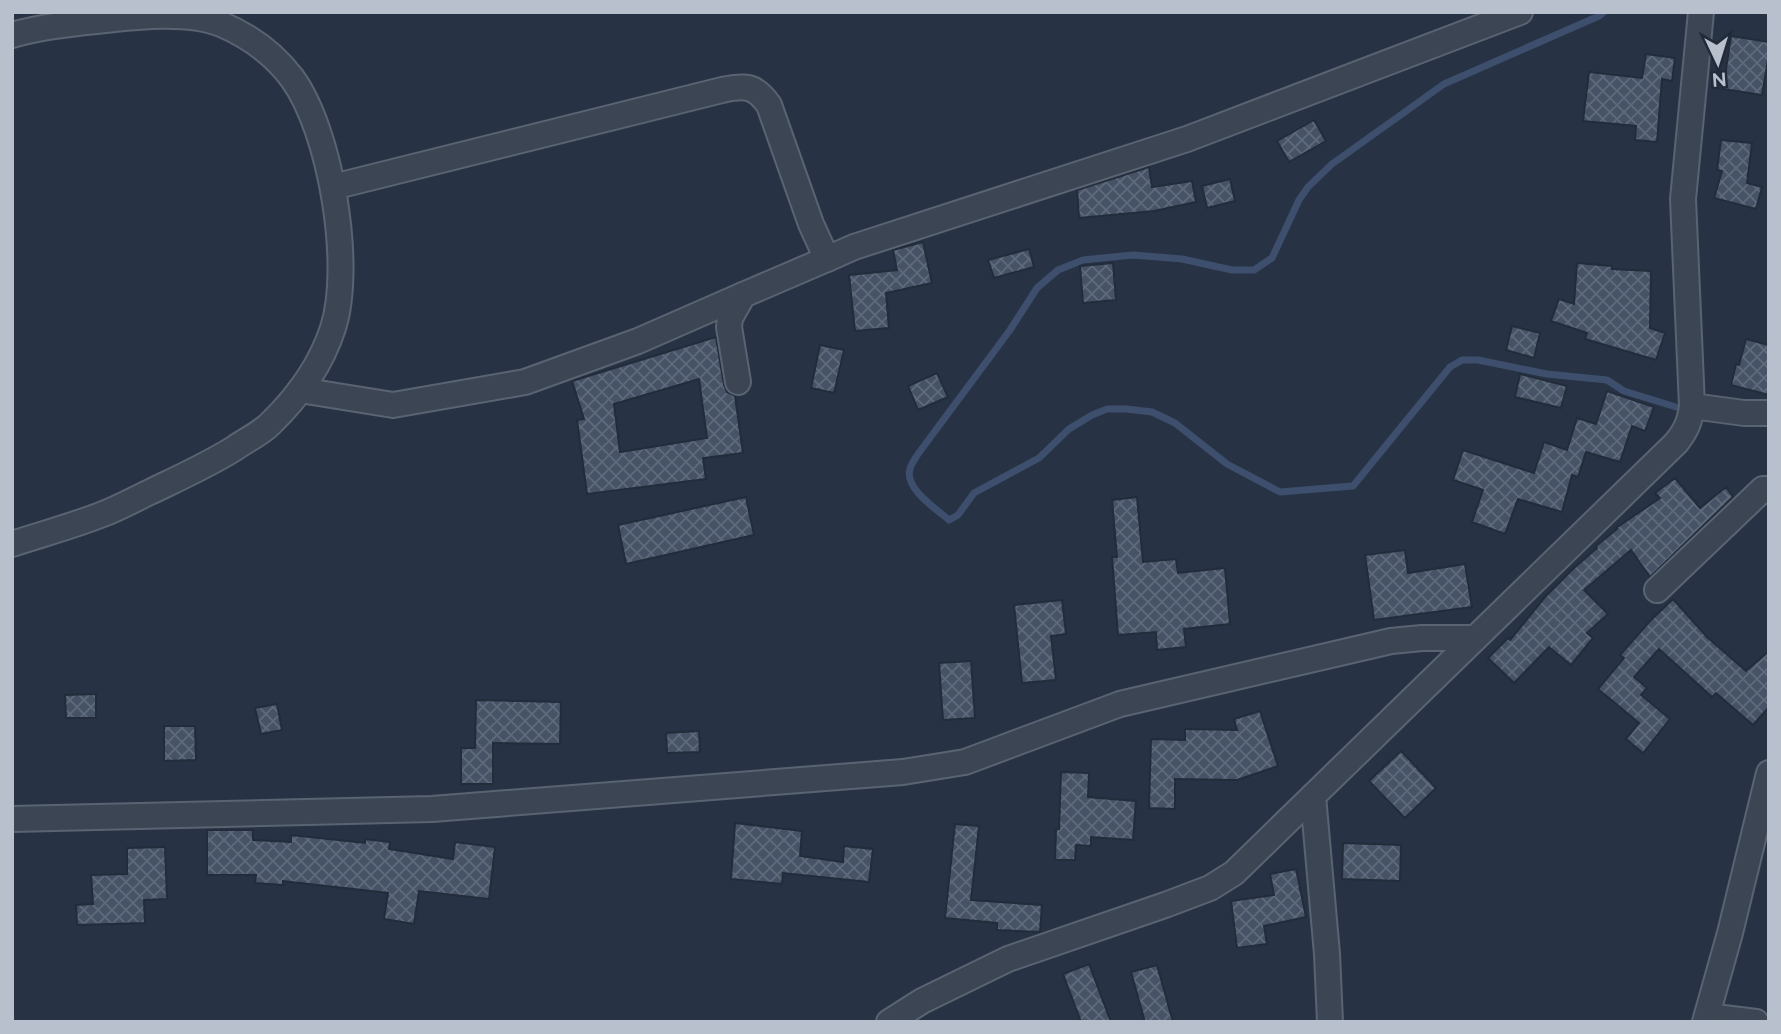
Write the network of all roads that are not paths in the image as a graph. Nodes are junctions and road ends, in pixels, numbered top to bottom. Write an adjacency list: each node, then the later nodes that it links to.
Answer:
1 (1520, 12): 5 (street)
2 (1701, 12): 9 (street)
3 (12, 35): 4 (street)
4 (333, 187): 5 (street); 8 (street)
5 (827, 258): 6 (street)
6 (743, 295): 7 (street); 8 (street)
7 (737, 382)
8 (300, 390): 12 (street)
9 (1692, 405): 10 (street); 14 (street)
10 (1769, 413)
11 (1769, 491): 13 (street)
12 (12, 544)
13 (1657, 590)
14 (1475, 638): 16 (street); 17 (street)
15 (1769, 773): 18 (street)
16 (1313, 796): 19 (street); 20 (street)
17 (12, 818)
18 (1706, 1019): 21 (street)
19 (889, 1022)
20 (1330, 1022)
21 (1756, 1022)

